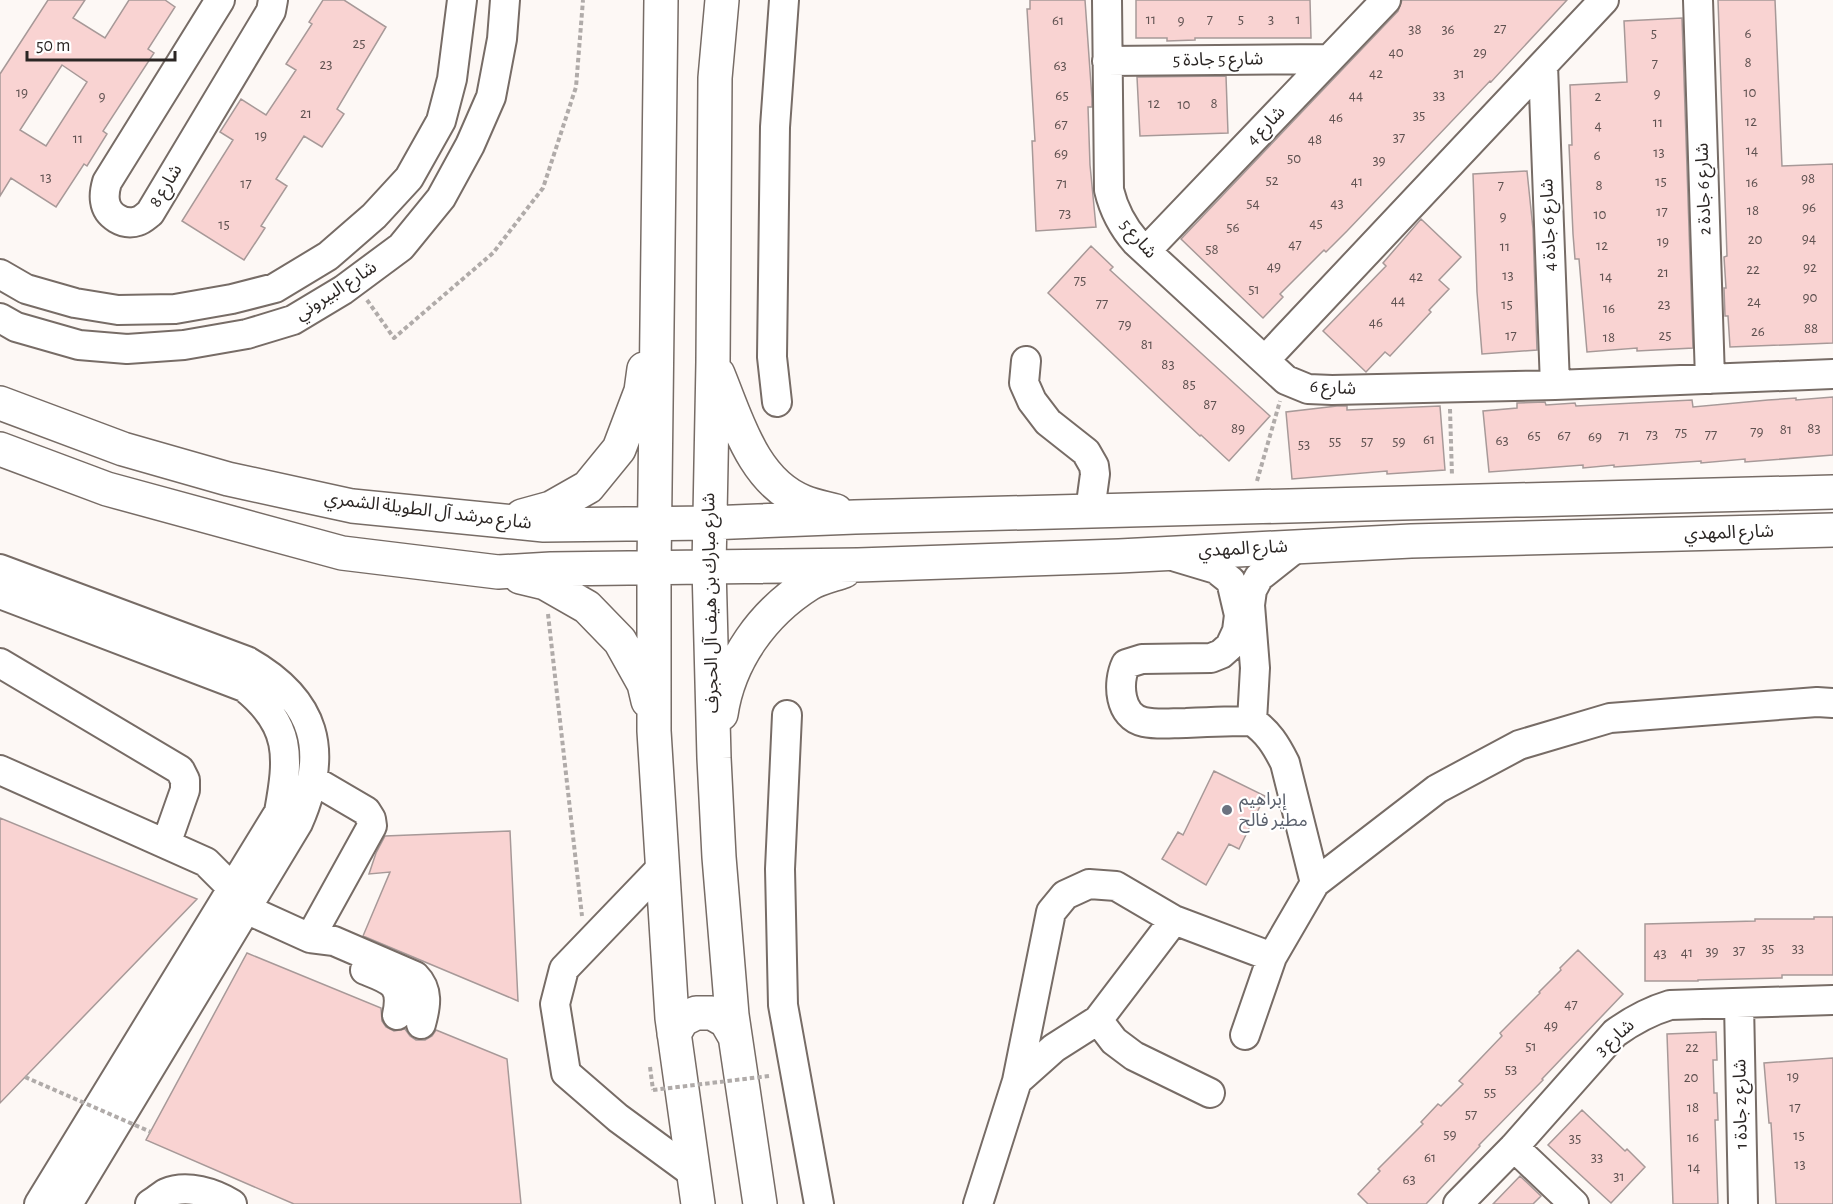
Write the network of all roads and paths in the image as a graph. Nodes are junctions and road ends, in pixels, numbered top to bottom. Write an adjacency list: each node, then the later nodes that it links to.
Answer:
1 (220, 0): 2 (street, شارع 8)
2 (273, 0)
3 (462, 0): 18 (street, شارع البيروني)
4 (505, 0): 19 (street, شارع البيروني)
5 (583, 0): 19 (path)
6 (661, 0): 17 (main road)
7 (722, 0): 22 (main road, شارع مبارك بن هيف آل الحجرف)
8 (784, 0): 29 (street)
9 (1107, 0): 14 (street, شارع 5)
10 (1386, 0): 13 (street, شارع 4)
11 (1604, 0): 15 (street)
12 (1698, 0): 25 (street, شارع 6 جادة 2)
13 (1329, 59): 14 (street, شارع 5 جادة 5); 16 (street, شارع 4)
14 (1107, 61): 16 (street, شارع 5)
15 (1543, 65): 21 (street); 27 (street, شارع 6 جادة 4)
16 (1146, 251): 21 (street, شارع 5)
17 (657, 263): 38 (main road); 39 (main road)
18 (0, 274)
19 (354, 283): 20 (street, شارع البيروني)
20 (0, 318)
21 (1265, 360): 26 (street, شارع 6)
22 (713, 362): 37 (main road); 40 (main road, شارع مبارك بن هيف آل الحجرف)
23 (1026, 362): 35 (street)
24 (1833, 374): 25 (street, شارع 6)
25 (1710, 379): 27 (street, شارع 6)
26 (1286, 380): 28 (street, شارع 6); 34 (path)
27 (1555, 385): 28 (street, شارع 6)
28 (1449, 387): 33 (path)
29 (777, 402)
30 (0, 403): 38 (main road, شارع مرشد آل الطويلة الشمري)
31 (0, 449): 49 (main road)
32 (1833, 492): 33 (main road)
33 (1453, 502): 34 (main road)
34 (1250, 507): 35 (main road)
35 (1090, 511): 37 (main road)
36 (1833, 515): 42 (main road)
37 (855, 517): 40 (main road)
38 (501, 521): 39 (main road, شارع مرشد آل الطويلة الشمري)
39 (655, 523): 40 (main road); 47 (main road)
40 (709, 523): 46 (main road, شارع مبارك بن هيف آل الحجرف)
41 (1833, 530): 42 (main road, شارع المهدي)
42 (1800, 531): 43 (main road, شارع المهدي)
43 (1298, 547): 44 (main road, شارع المهدي); 54 (street)
44 (1162, 553): 45 (main road, شارع المهدي); 52 (street)
45 (858, 565): 46 (main road, شارع المهدي); 59 (main road)
46 (709, 567): 47 (main road, شارع المهدي); 59 (main road, شارع مبارك بن هيف آل الحجرف)
47 (654, 568): 49 (main road); 58 (main road)
48 (0, 569): 61 (street)
49 (498, 572): 50 (main road)
50 (544, 583): 58 (main road); 68 (path)
51 (0, 594): 65 (street)
52 (1221, 654): 54 (street); 57 (street)
53 (0, 663): 62 (street)
54 (1256, 668): 57 (street)
55 (1833, 703): 64 (street)
56 (787, 715): 90 (street)
57 (1252, 721): 64 (street)
58 (654, 731): 63 (main road)
59 (714, 758): 75 (main road, شارع مبارك بن هيف آل الحجرف)
60 (0, 770): 62 (street)
61 (313, 780): 65 (street); 67 (street)
62 (166, 844): 65 (street)
63 (663, 866): 68 (street); 74 (main road)
64 (1315, 883): 69 (street)
65 (239, 899): 67 (street); 85 (street); 86 (street)
66 (1173, 920): 69 (street); 73 (street); 79 (street)
67 (310, 938): 72 (street)
68 (585, 946): 84 (street)
69 (1272, 957): 76 (street)
70 (1833, 1000): 71 (street, شارع 3)
71 (1739, 1003): 83 (street, شارع 3); 94 (street, شارع 2 جادة 1)
72 (409, 1020)
73 (1098, 1020): 79 (street); 81 (street)
74 (674, 1034): 75 (main road); 84 (main road)
75 (734, 1035): 89 (main road, شارع مبارك بن هيف آل الحجرف)
76 (1245, 1035)
77 (769, 1076): 80 (path, bridge)
78 (25, 1077): 82 (path, bridge)
79 (1017, 1081): 91 (street)
80 (653, 1090)
81 (1210, 1093)
82 (151, 1132)
83 (1514, 1147): 92 (street, شارع 3); 93 (street)
84 (696, 1188)
85 (39, 1204)
86 (68, 1204)
87 (150, 1204): 88 (street)
88 (232, 1204)
89 (760, 1204)
90 (819, 1204)
91 (978, 1204)
92 (1458, 1204)
93 (1574, 1204)
94 (1743, 1204)

